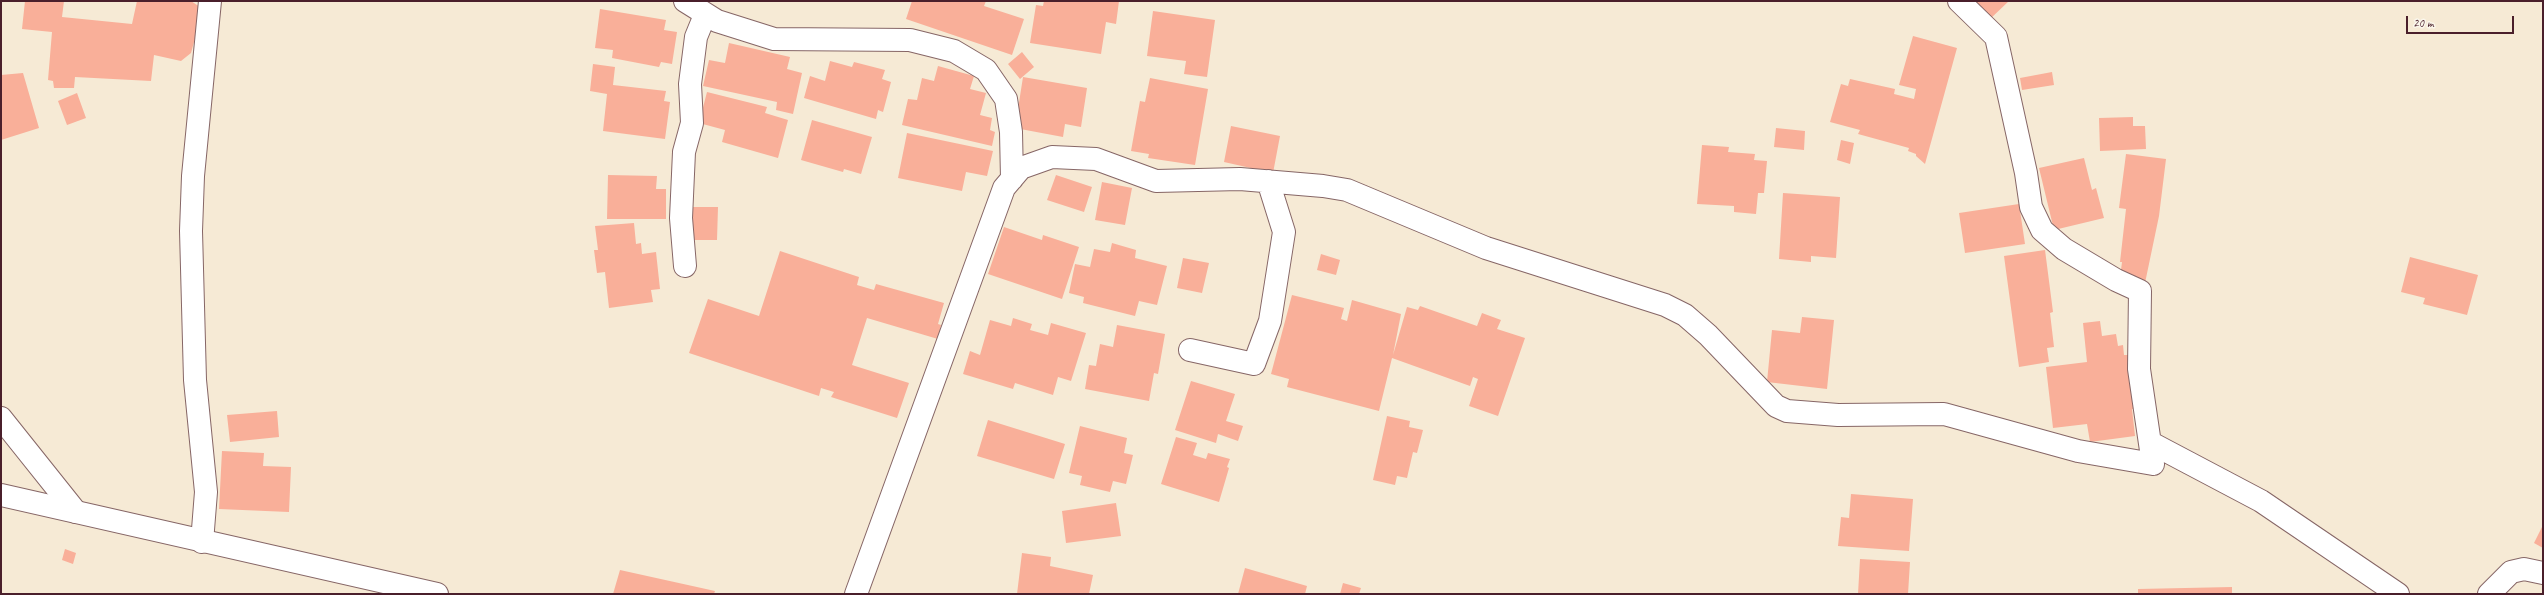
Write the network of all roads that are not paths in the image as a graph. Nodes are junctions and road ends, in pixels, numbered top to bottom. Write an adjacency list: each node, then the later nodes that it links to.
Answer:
1 (210, 1): 13 (street)
2 (685, 1): 4 (street)
3 (1959, 1): 10 (street)
4 (705, 15): 5 (street); 7 (street)
5 (1012, 179): 6 (street); 16 (street)
6 (1268, 181): 8 (street); 10 (street)
7 (685, 266)
8 (1190, 350)
9 (1, 418): 12 (street)
10 (2153, 464): 17 (street)
11 (1, 495): 12 (street)
12 (76, 512): 13 (street)
13 (202, 542): 15 (street)
14 (2543, 573): 18 (street)
15 (438, 594)
16 (856, 594)
17 (2398, 594)
18 (2490, 594)

